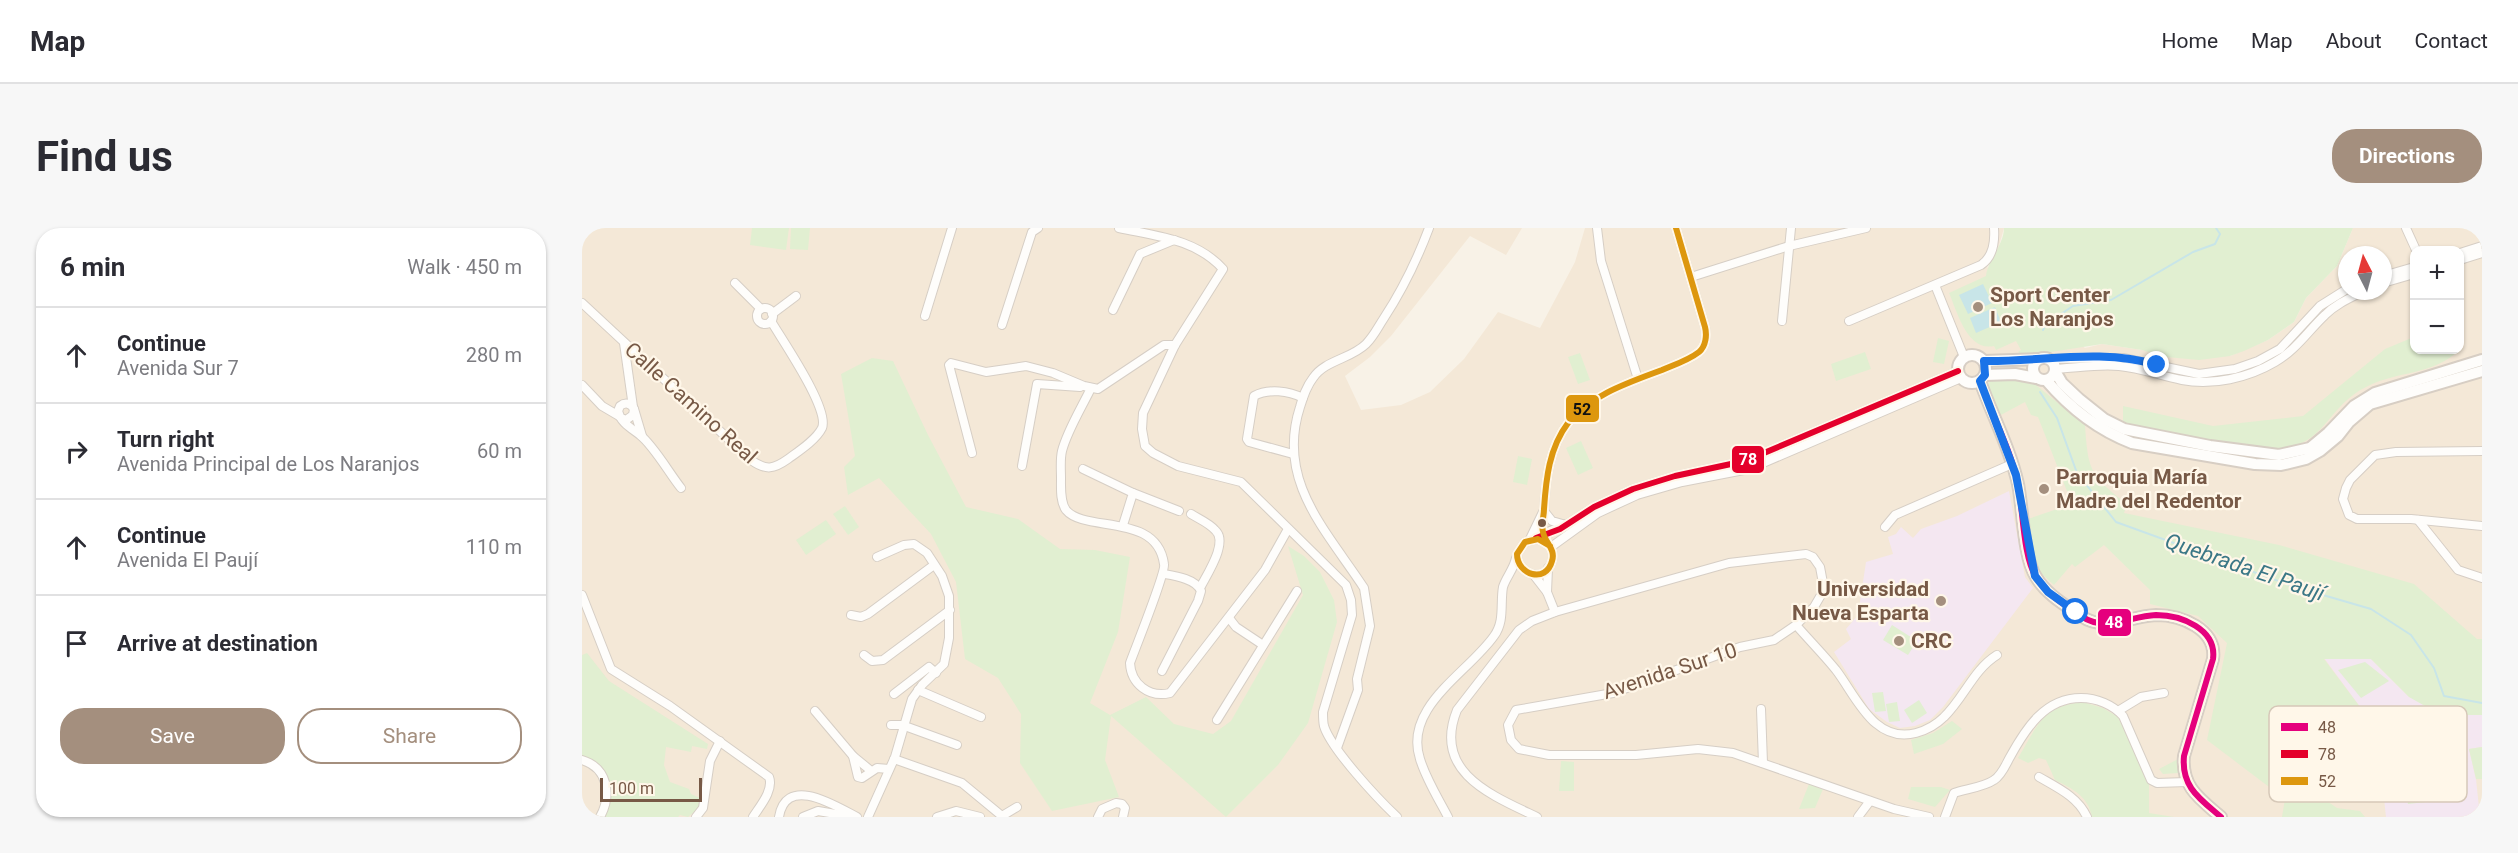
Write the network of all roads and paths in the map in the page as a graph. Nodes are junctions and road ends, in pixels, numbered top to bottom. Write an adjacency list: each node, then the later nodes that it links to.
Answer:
1 (952, 228): 31 (street)
2 (1038, 228): 35 (street)
3 (1119, 228): 11 (street)
4 (1429, 228): 51 (street)
5 (1597, 228): 46 (street)
6 (1676, 228): 21 (street)
7 (1791, 228): 12 (street)
8 (1866, 228): 12 (street)
9 (1994, 228): 24 (street)
10 (2406, 228): 13 (street)
11 (1174, 240): 30 (street); 37 (street)
12 (1789, 246): 21 (street); 33 (street)
13 (2414, 246)
14 (2482, 246): 15 (street)
15 (2464, 252)
16 (2482, 253): 17 (street)
17 (2464, 259)
18 (2410, 268): 19 (street)
19 (2392, 273)
20 (2410, 275): 22 (street)
21 (1691, 277): 46 (street)
22 (2392, 280)
23 (735, 283): 29 (street)
24 (1935, 285): 34 (street); 38 (street)
25 (2338, 295): 39 (street)
26 (796, 296): 32 (street)
27 (2346, 300): 42 (street)
28 (582, 303): 36 (street, Calle Camino Real)
29 (761, 309): 32 (street); 32 (street, Calle Camino Real)
30 (1113, 310)
31 (925, 316)
32 (772, 317): 36 (street, Calle Camino Real)
33 (1782, 321)
34 (1849, 321)
35 (1002, 325)
36 (624, 343): 50 (street)
37 (1175, 345): 49 (street); 75 (street)
38 (1964, 357): 41 (main road); 44 (main road)
39 (2043, 359): 41 (main road); 42 (main road); 47 (main road)
40 (2482, 360): 42 (main road)
41 (1984, 361): 45 (main road)
42 (2055, 370): 47 (main road)
43 (2482, 371): 47 (main road)
44 (1960, 375): 45 (main road); 72 (street); 77 (street)
45 (1982, 378): 47 (main road); 62 (main road)
46 (1638, 379): 68 (street)
47 (2041, 379)
48 (582, 386): 53 (street)
49 (1088, 387): 60 (street); 63 (street); 71 (street)
50 (632, 389): 52 (street); 54 (street)
51 (1303, 398): 61 (street); 61 (street)
52 (621, 405): 53 (street); 54 (street); 55 (street)
53 (602, 406): 55 (street)
54 (633, 408): 55 (street); 56 (street)
55 (620, 417): 57 (street)
56 (639, 423): 57 (street); 58 (street)
57 (632, 429): 58 (street)
58 (642, 436): 65 (street)
59 (2482, 451): 70 (street)
60 (972, 453)
61 (1293, 454): 112 (street)
62 (2012, 464): 74 (street); 120 (main road)
63 (1022, 466)
64 (1083, 469): 66 (street)
65 (681, 488)
66 (1133, 493): 67 (street); 71 (street)
67 (1179, 511)
68 (1544, 511): 72 (street); 76 (street); 76 (street)
69 (1191, 514): 86 (street)
70 (2418, 520): 73 (street); 84 (street)
71 (1123, 525): 82 (street)
72 (1566, 525): 76 (street)
73 (2482, 526)
74 (1885, 527)
75 (1288, 529): 93 (street); 112 (street)
76 (1537, 538): 77 (street); 79 (street)
77 (1550, 546): 81 (street)
78 (877, 557): 80 (street)
79 (1517, 557): 83 (street); 85 (street)
80 (934, 565): 90 (street); 92 (street)
81 (1548, 568): 83 (street); 88 (street)
82 (1164, 574): 86 (street); 93 (street)
83 (1530, 574): 85 (street); 88 (street)
84 (2482, 578)
85 (1504, 586): 136 (street)
86 (1200, 588): 98 (street)
87 (1297, 591): 95 (street)
88 (1546, 592): 91 (street)
89 (583, 599): 110 (street)
90 (950, 610): 96 (street); 99 (street)
91 (1555, 612): 94 (street, Avenida Sur 10); 137 (street, Avenida Sur 10)
92 (851, 615)
93 (1229, 618): 95 (street)
94 (1796, 625): 97 (street); 116 (street, Avenida Sur 10)
95 (1263, 645): 107 (street)
96 (864, 655)
97 (1997, 655)
98 (1162, 672)
99 (936, 673): 100 (street); 102 (street)
100 (918, 690): 106 (street); 109 (street)
101 (2164, 693): 105 (street)
102 (894, 694)
103 (1761, 709): 116 (street)
104 (815, 711): 113 (street)
105 (2118, 711): 120 (street); 140 (street)
106 (981, 717)
107 (1217, 720)
108 (891, 725): 109 (street)
109 (902, 725): 111 (street); 114 (street)
110 (720, 741): 124 (street); 125 (street)
111 (957, 745)
112 (1337, 748): 135 (street)
113 (853, 756): 118 (street); 118 (street)
114 (894, 759): 117 (street); 122 (street)
115 (582, 760): 123 (street)
116 (1763, 763): 121 (street, Avenida Sur 10)
117 (889, 769): 118 (street); 130 (street)
118 (870, 770)
119 (2039, 777): 141 (street)
120 (2187, 782): 142 (main road)
121 (1870, 801): 138 (street); 139 (street, Avenida Sur 10)
122 (1017, 807)
123 (600, 817)
124 (696, 817)
125 (753, 817)
126 (779, 817): 129 (street)
127 (803, 817): 128 (street)
128 (851, 817)
129 (857, 817)
130 (868, 817)
131 (938, 817): 132 (street)
132 (980, 817)
133 (1098, 817): 134 (street)
134 (1123, 817)
135 (1397, 817)
136 (1448, 817)
137 (1538, 817)
138 (1858, 817)
139 (1929, 817)
140 (1945, 817)
141 (2087, 817)
142 (2221, 817)

